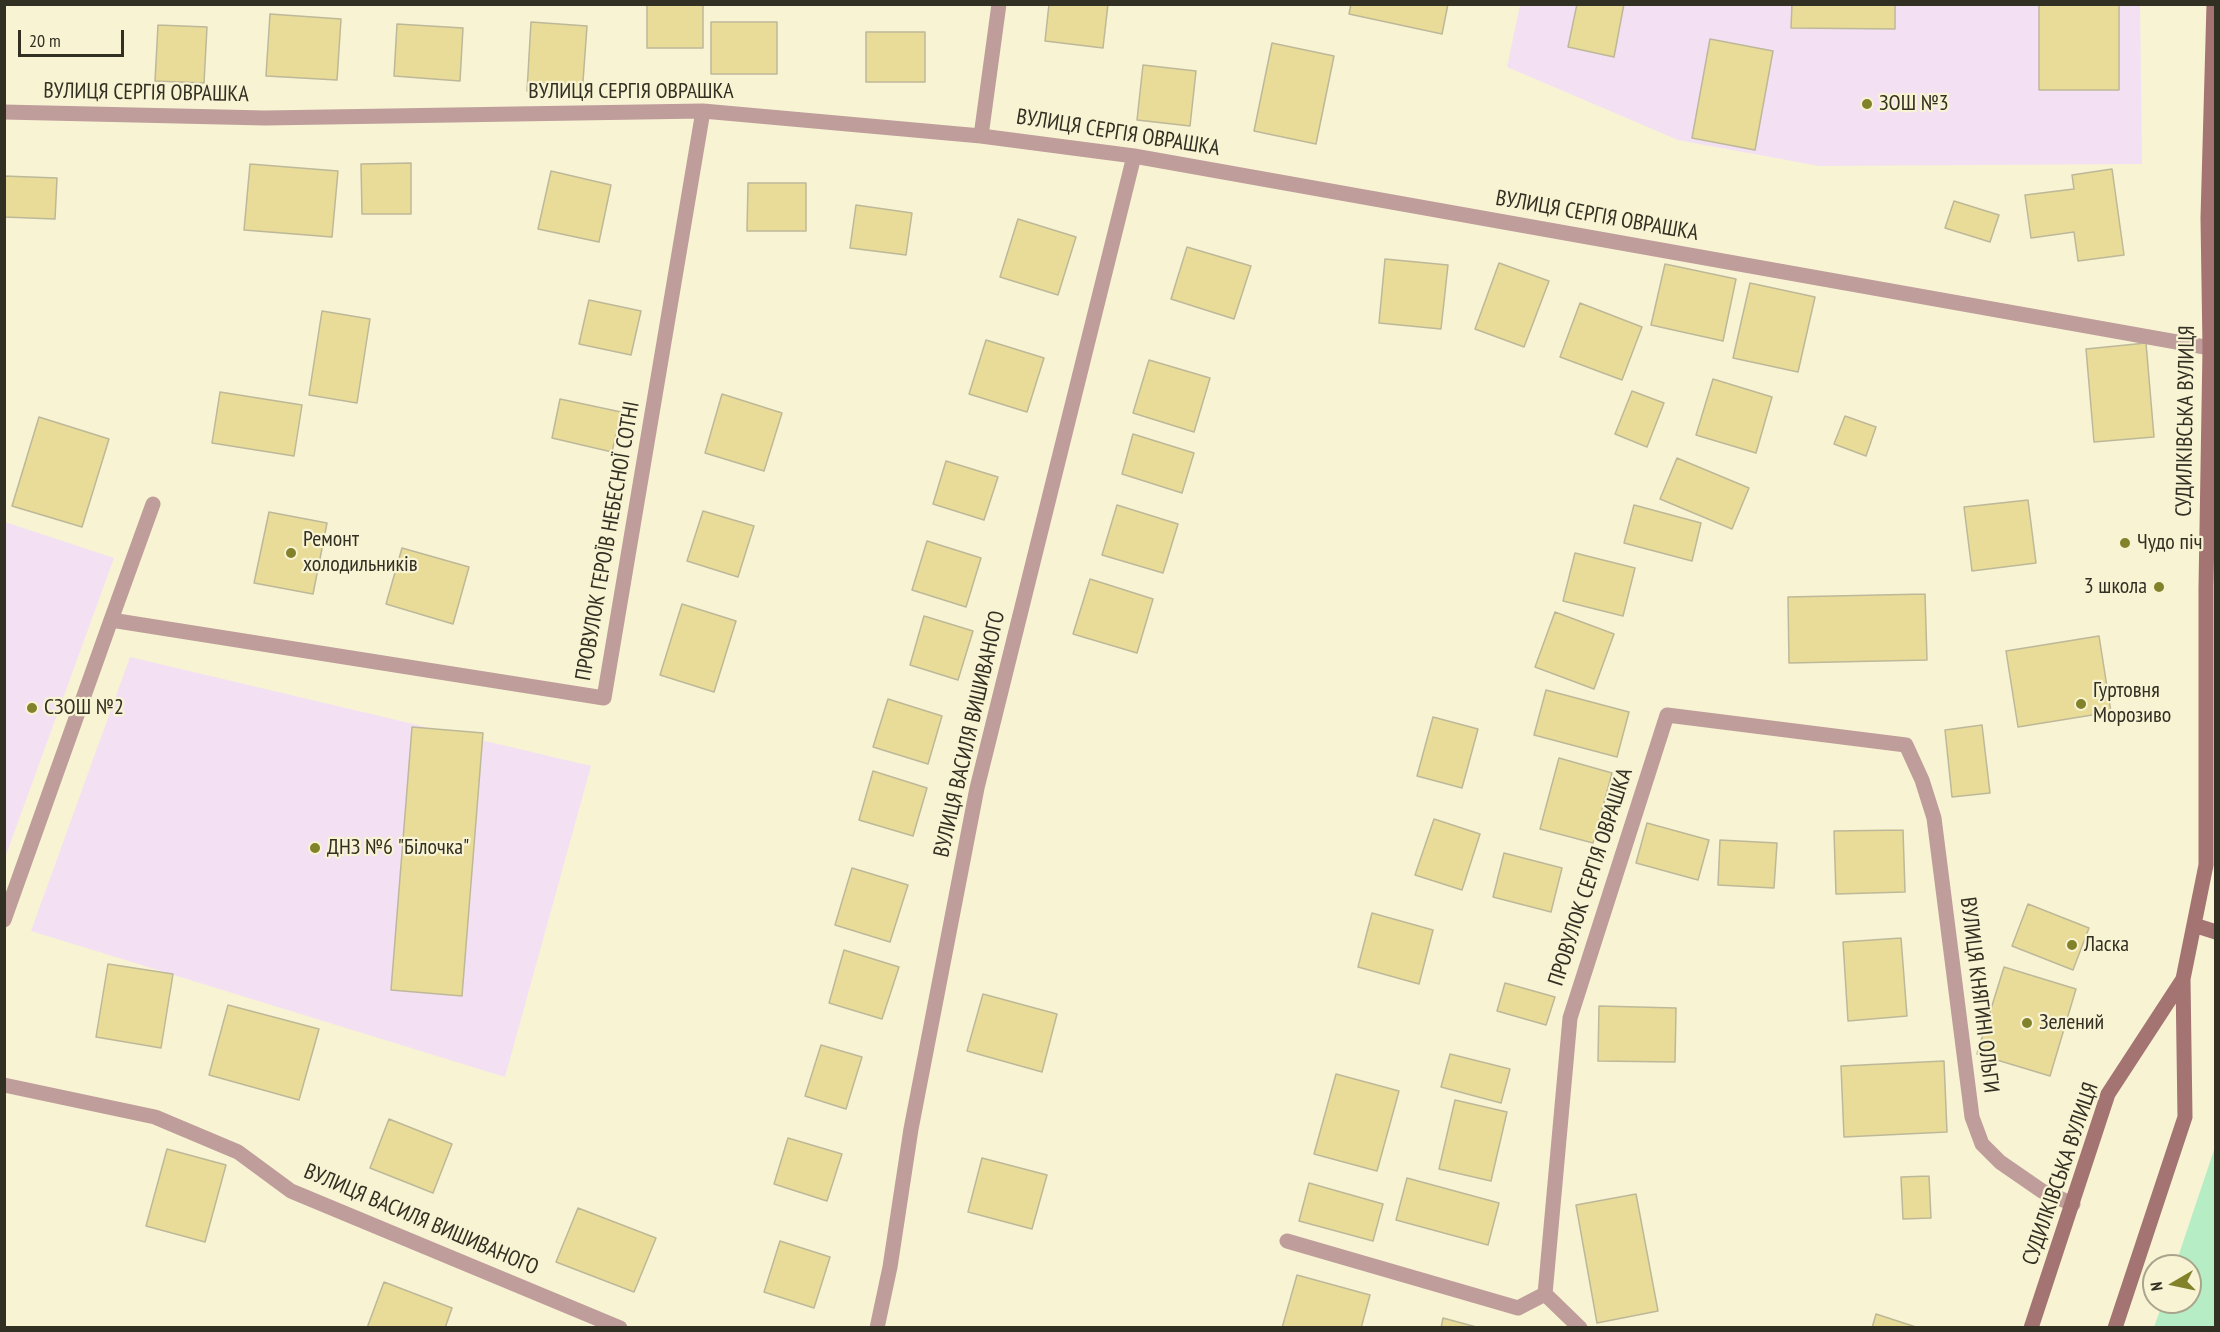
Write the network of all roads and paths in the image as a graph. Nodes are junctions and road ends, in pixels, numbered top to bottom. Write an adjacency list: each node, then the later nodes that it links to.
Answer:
1 (999, 4): 5 (street)
2 (2214, 4): 7 (main road, СУДИЛКІВСЬКА ВУЛИЦЯ)
3 (703, 111): 4 (street, ВУЛИЦЯ СЕРГІЯ ОВРАШКА); 5 (street, ВУЛИЦЯ СЕРГІЯ ОВРАШКА); 9 (street, ПРОВУЛОК ГЕРОЇВ НЕБЕСНОЇ СОТНІ)
4 (4, 112)
5 (981, 136): 6 (street, ВУЛИЦЯ СЕРГІЯ ОВРАШКА)
6 (1134, 156): 7 (street, ВУЛИЦЯ СЕРГІЯ ОВРАШКА); 20 (street, ВУЛИЦЯ ВАСИЛЯ ВИШИВАНОГО)
7 (2213, 348): 12 (main road, СУДИЛКІВСЬКА ВУЛИЦЯ)
8 (153, 504): 9 (street)
9 (111, 620): 11 (street)
10 (1906, 745): 16 (street, ВУЛИЦЯ КНЯГИНІ ОЛЬГИ); 18 (street, ПРОВУЛОК СЕРГІЯ ОВРАШКА)
11 (4, 920)
12 (2194, 925): 13 (main road); 14 (main road, СУДИЛКІВСЬКА ВУЛИЦЯ)
13 (2216, 932)
14 (2183, 980): 16 (main road, СУДИЛКІВСЬКА ВУЛИЦЯ); 23 (main road, СУДИЛКІВСЬКА ВУЛИЦЯ)
15 (4, 1085): 19 (street, ВУЛИЦЯ ВАСИЛЯ ВИШИВАНОГО)
16 (2073, 1204): 22 (main road, СУДИЛКІВСЬКА ВУЛИЦЯ)
17 (1287, 1241): 18 (street)
18 (1545, 1294): 21 (street)
19 (620, 1328)
20 (877, 1328)
21 (1580, 1328)
22 (2031, 1328)
23 (2115, 1328)

